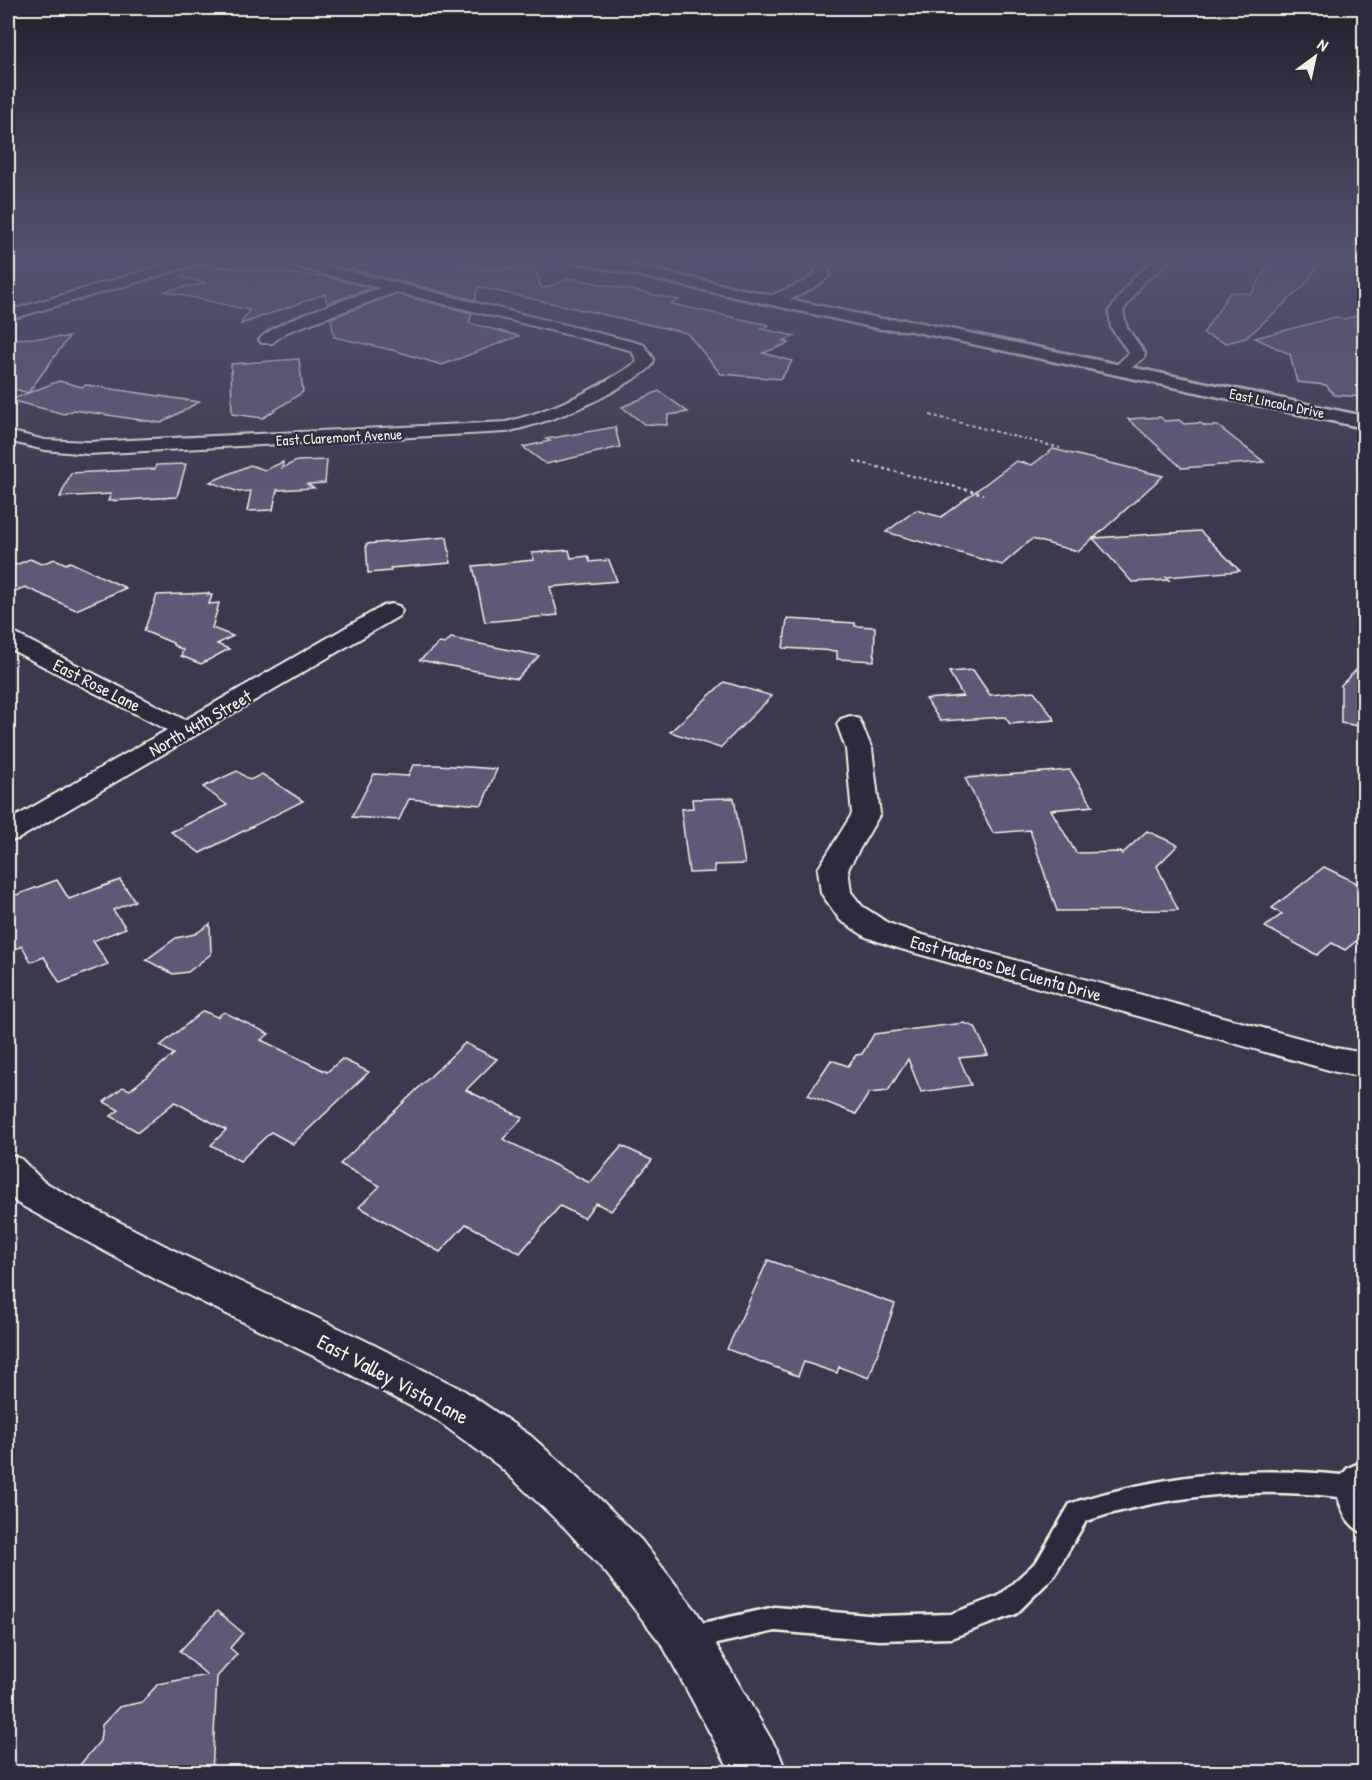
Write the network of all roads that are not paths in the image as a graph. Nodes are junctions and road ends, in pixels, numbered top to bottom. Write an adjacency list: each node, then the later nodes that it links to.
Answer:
1 (604, 339): 6 (street, East Claremont Avenue)
2 (973, 339): 4 (main road, East Lincoln Drive)
3 (1127, 339): 4 (street)
4 (1119, 370): 5 (main road, East Lincoln Drive)
5 (1365, 422)
6 (8, 436)
7 (391, 611): 10 (street, North 44th Street)
8 (8, 639): 10 (street, East Rose Lane)
9 (850, 724): 12 (street, East Maderos Del Cuenta Drive)
10 (187, 730): 11 (street, North 44th Street)
11 (8, 833)
12 (1365, 1065)
13 (8, 1172): 16 (street, East Valley Vista Lane)
14 (1356, 1479): 15 (lane); 16 (lane)
15 (1365, 1522)
16 (686, 1638): 17 (street, East Valley Vista Lane)
17 (760, 1773)

